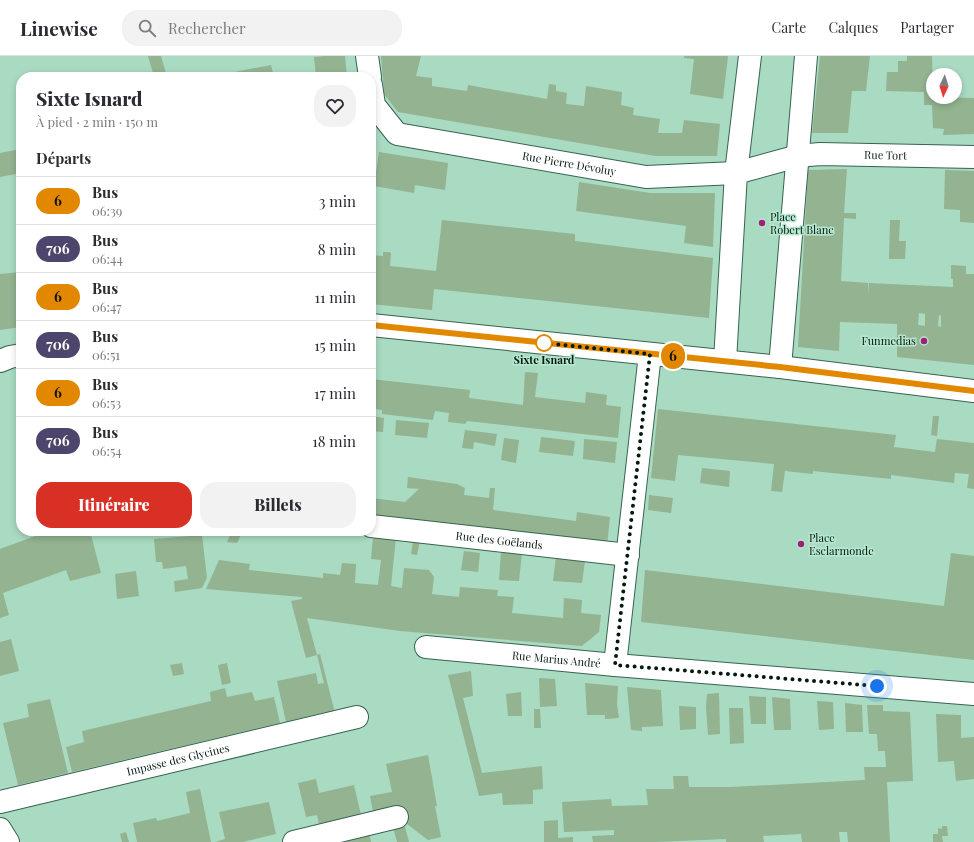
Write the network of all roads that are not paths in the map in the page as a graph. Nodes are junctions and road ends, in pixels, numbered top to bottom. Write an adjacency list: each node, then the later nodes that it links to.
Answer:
1 (367, 56): 4 (street)
2 (750, 56): 8 (street)
3 (806, 56): 6 (street)
4 (369, 72)
5 (376, 108): 8 (street, Rue Pierre Dévoluy)
6 (798, 156): 7 (street, Rue Tort); 8 (street, Rue Pierre Dévoluy); 14 (street)
7 (974, 157)
8 (736, 173): 13 (street)
9 (376, 326): 10 (street)
10 (650, 354): 13 (street); 17 (street)
11 (16, 355): 12 (street)
12 (0, 361)
13 (725, 361): 14 (street)
14 (780, 367): 15 (street)
15 (974, 391)
16 (376, 527): 17 (street, Rue des Goëlands)
17 (628, 555): 19 (street)
18 (426, 647): 19 (street, Rue Marius André)
19 (615, 665): 20 (street, Rue Marius André)
20 (974, 694)
21 (357, 717): 22 (street, Impasse des Glycines)
22 (0, 802)
23 (397, 817): 26 (street)
24 (0, 829): 25 (street)
25 (8, 842)
26 (294, 842)

